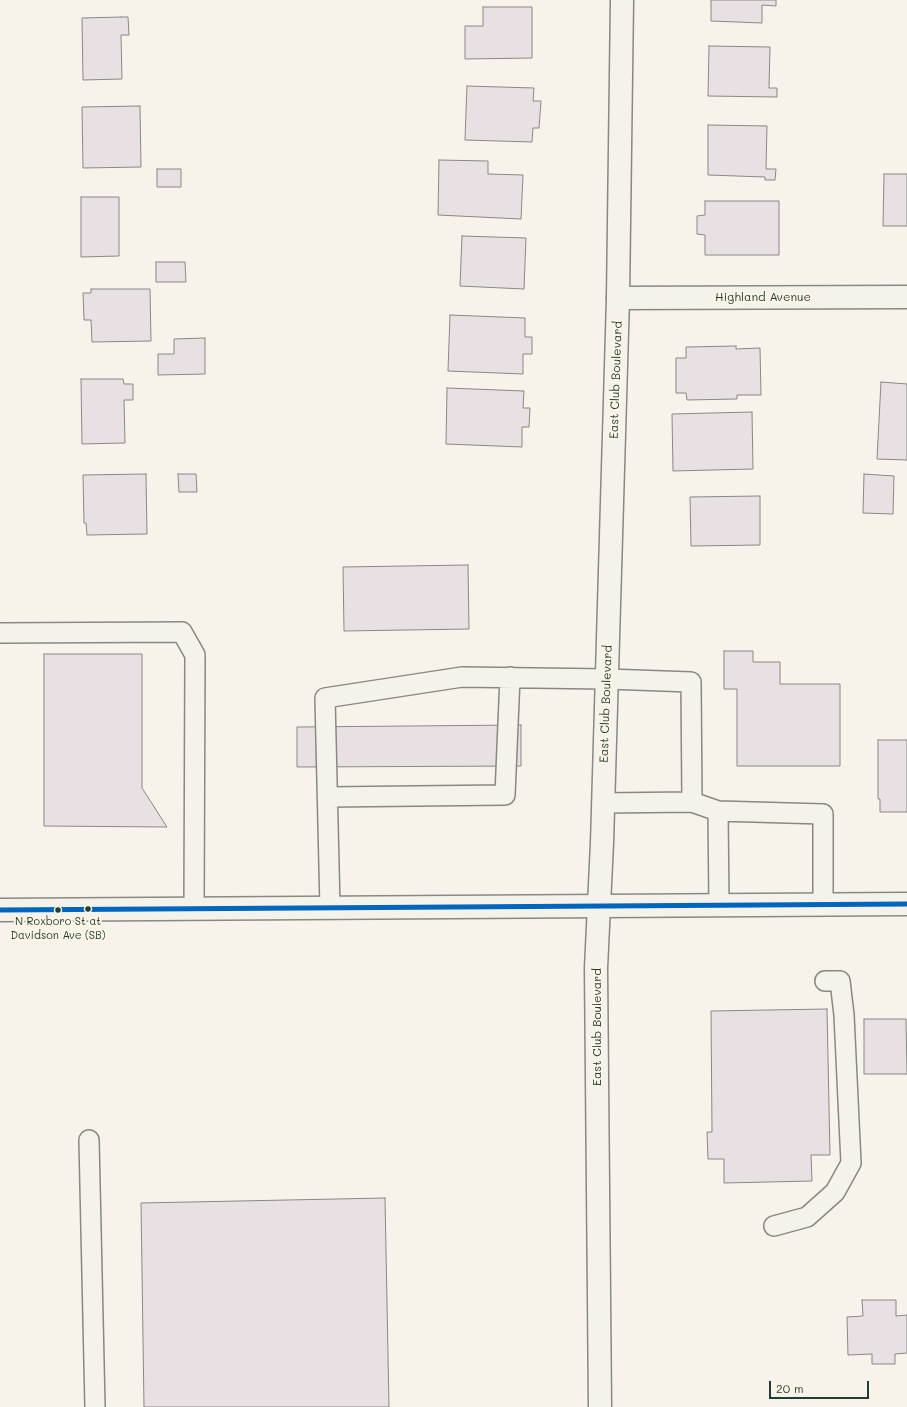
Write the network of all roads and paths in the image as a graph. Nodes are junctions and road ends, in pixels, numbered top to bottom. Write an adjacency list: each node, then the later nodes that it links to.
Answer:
1 (622, 0): 3 (street, East Club Boulevard)
2 (907, 297): 3 (street, Highland Avenue)
3 (618, 298): 6 (street, East Club Boulevard)
4 (0, 633): 16 (lane)
5 (510, 677): 6 (lane); 7 (lane); 7 (lane)
6 (607, 679): 8 (lane); 9 (street, East Club Boulevard)
7 (328, 797): 15 (lane)
8 (692, 802): 9 (lane); 10 (lane)
9 (603, 803): 14 (street, East Club Boulevard)
10 (718, 812): 12 (lane); 13 (lane)
11 (907, 904): 13 (street)
12 (719, 905): 13 (street); 14 (street)
13 (823, 905)
14 (599, 906): 15 (street); 22 (street, East Club Boulevard)
15 (330, 908): 16 (street)
16 (194, 909): 17 (street)
17 (0, 910)
18 (825, 981): 20 (lane)
19 (89, 1140): 21 (lane)
20 (774, 1226)
21 (95, 1407)
22 (600, 1407)

